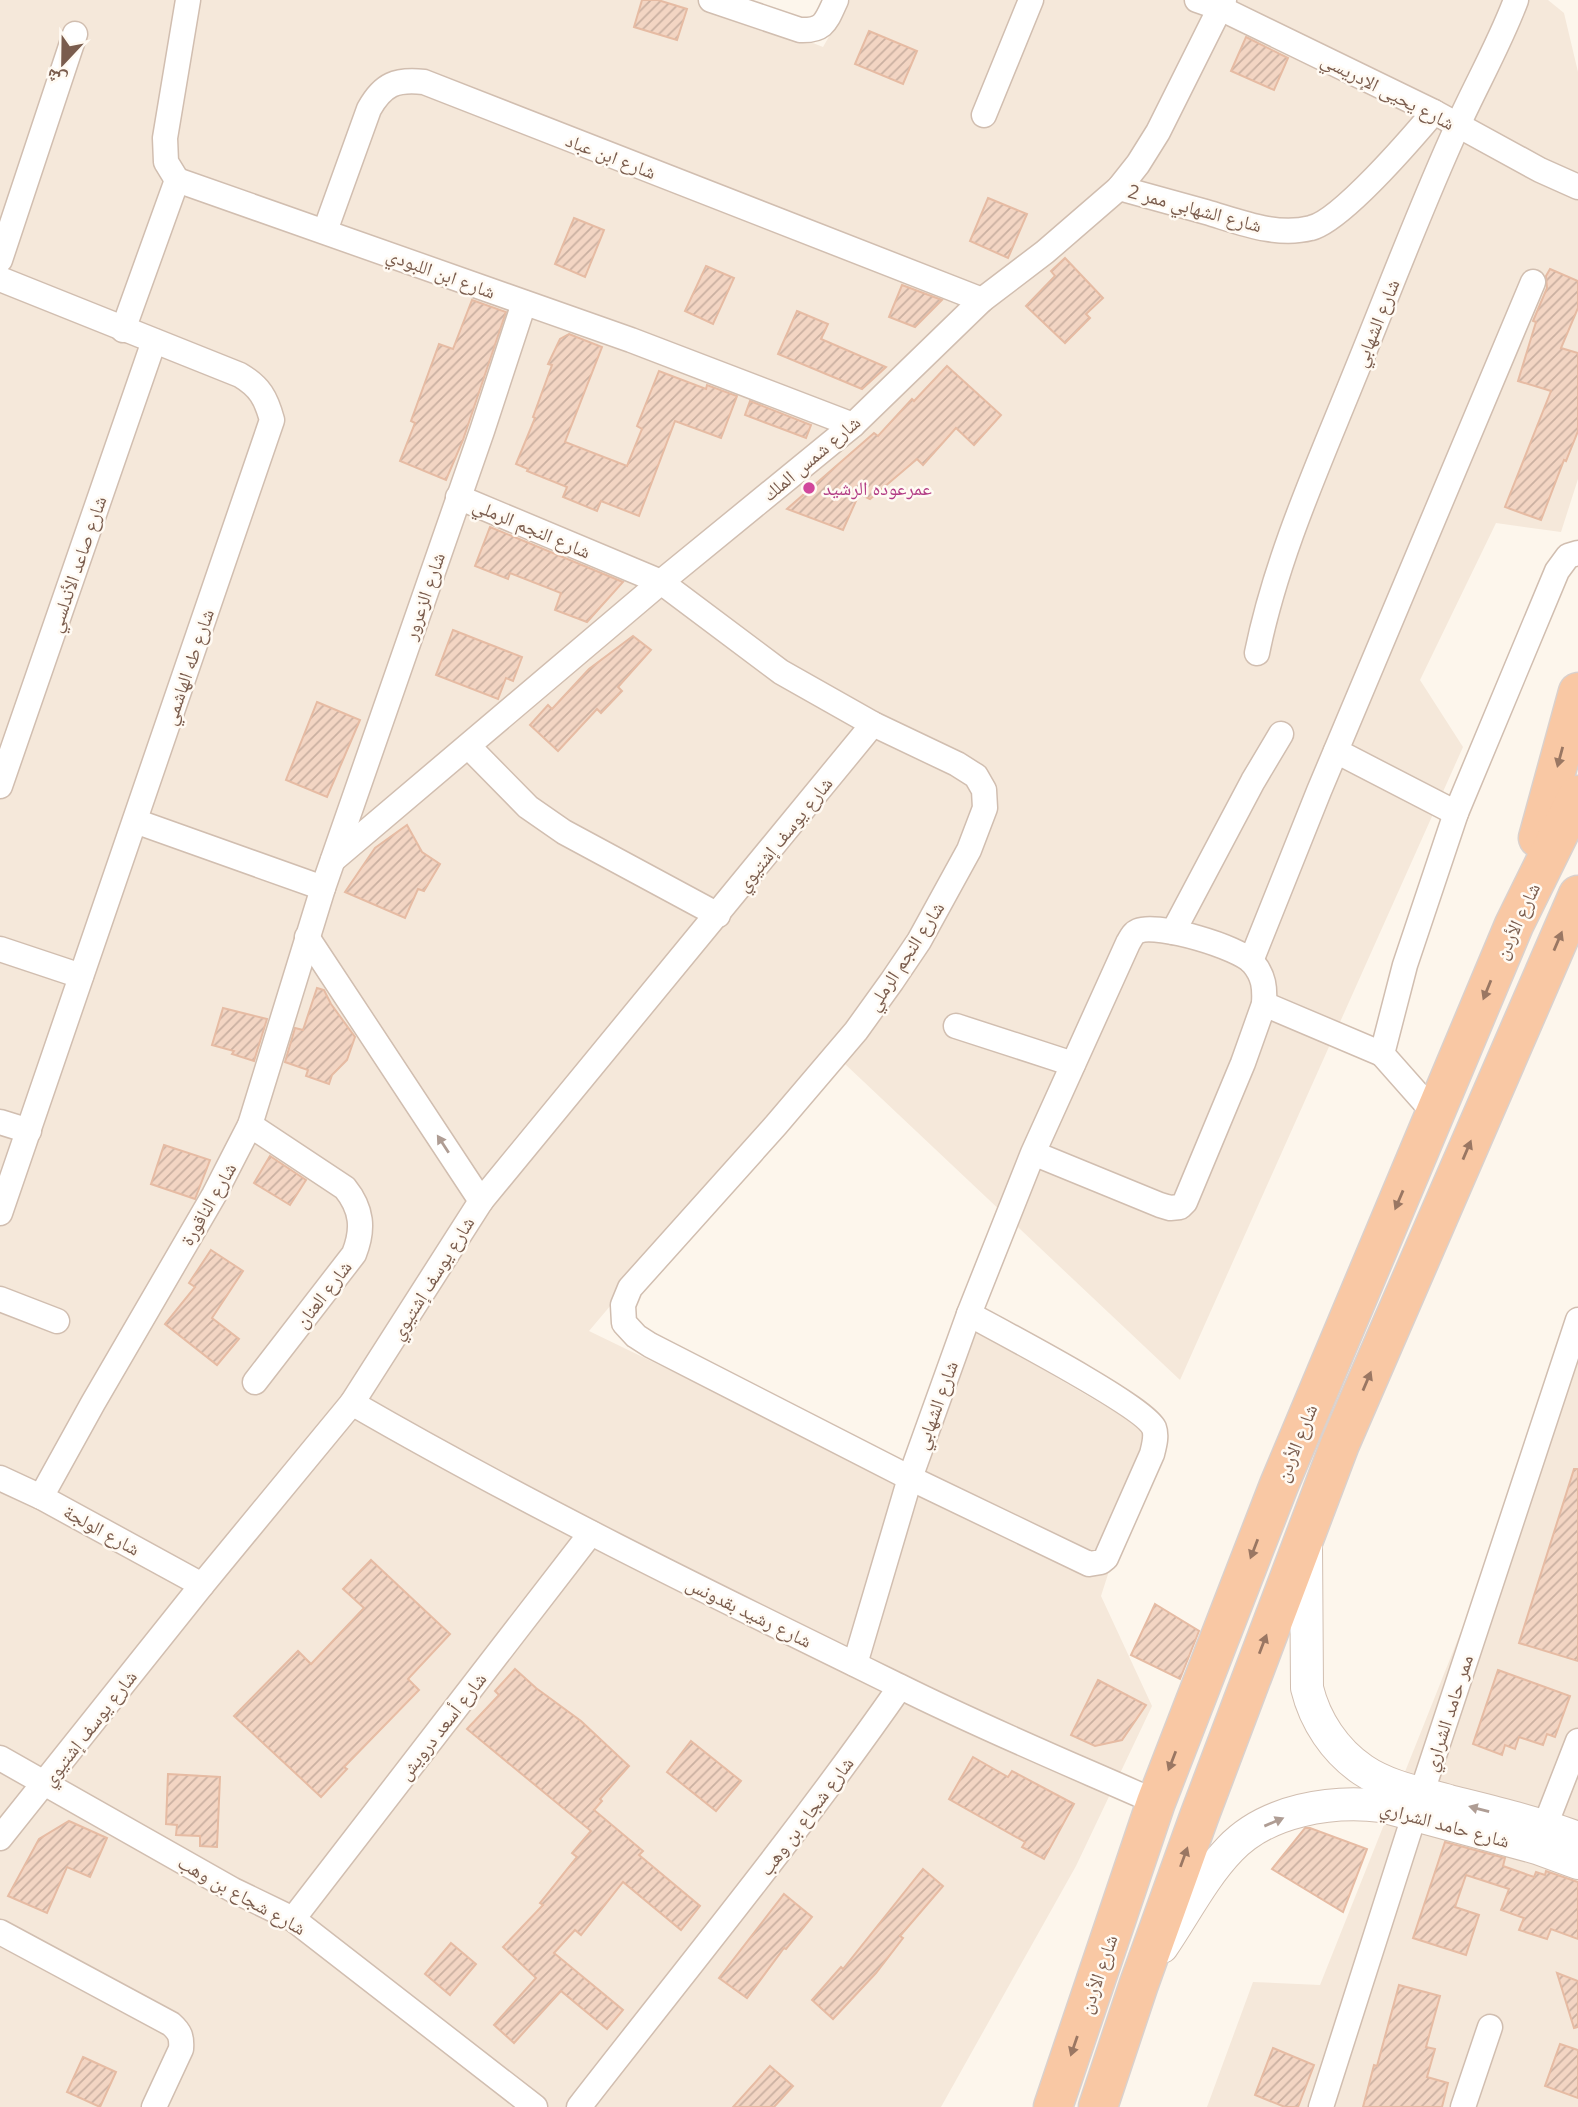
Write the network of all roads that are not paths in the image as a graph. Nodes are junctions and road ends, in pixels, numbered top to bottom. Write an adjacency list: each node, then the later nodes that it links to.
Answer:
1 (188, 0): 12 (street)
2 (711, 0): 3 (street)
3 (836, 0)
4 (1031, 0): 10 (street)
5 (1197, 0): 7 (street, شارع يحيى الإدريسي)
6 (1511, 2): 11 (street, شارع الشهابي)
7 (1222, 4): 9 (street, شارع يحيى الإدريسي); 14 (street, شارع شمس الملك)
8 (75, 34): 16 (street)
9 (1434, 112): 11 (street, شارع يحيى الإدريسي); 14 (street, شارع الشهابي ممر 2)
10 (984, 115)
11 (1457, 126): 13 (street, شارع يحيى الإدريسي); 27 (street, شارع الشهابي)
12 (177, 180): 15 (street, شارع ابن اللبودي); 21 (street)
13 (1578, 187)
14 (1119, 188): 19 (street, شارع شمس الملك)
15 (326, 231): 19 (street, شارع ابن عباد); 20 (street, شارع ابن اللبودي)
16 (0, 260)
17 (0, 279): 21 (street, شارع طه الهاشمي)
18 (1533, 282): 32 (street)
19 (982, 300): 23 (street, شارع شمس الملك)
20 (524, 303): 23 (street, شارع ابن اللبودي); 24 (street, شارع الزعرور)
21 (123, 330): 22 (street, شارع طه الهاشمي)
22 (154, 341): 33 (street, شارع صاعد الأندلسي); 36 (street, شارع طه الهاشمي)
23 (853, 425): 26 (street, شارع شمس الملك)
24 (458, 497): 26 (street, شارع النجم الرملي); 37 (street, شارع الزعرور)
25 (1578, 553): 35 (street)
26 (661, 582): 29 (street, شارع النجم الرملي); 31 (street, شارع شمس الملك)
27 (1257, 653)
28 (1578, 692): 41 (highway, one-way to 41)
29 (873, 724): 40 (street, شارع يوسف إشتيوي); 65 (street, شارع النجم الرملي)
30 (1281, 734): 42 (street)
31 (469, 747): 37 (street, شارع شمس الملك); 40 (street)
32 (1336, 751): 35 (street); 45 (street)
33 (0, 786)
34 (1578, 795): 41 (highway, شارع الأردن)
35 (1456, 813): 49 (street)
36 (135, 821): 38 (street); 46 (street, شارع طه الهاشمي)
37 (333, 861): 38 (street, شارع الزعرور)
38 (323, 888): 43 (street, شارع الناقورة)
39 (1578, 895): 67 (highway, one-way to 39)
40 (718, 915): 56 (street, شارع يوسف إشتيوي)
41 (1514, 925): 51 (highway, شارع الأردن, one-way to 51)
42 (1173, 932): 45 (street, شارع الشهابي); 50 (street, شارع الشهابي)
43 (307, 937): 53 (street, شارع الناقورة); 56 (street, one-way to 43)
44 (0, 949): 46 (street)
45 (1251, 961): 47 (street)
46 (81, 976): 54 (street, شارع طه الهاشمي)
47 (1264, 1004): 49 (street); 55 (street)
48 (956, 1026): 50 (street)
49 (1382, 1054): 51 (street)
50 (1073, 1064): 55 (street, شارع الشهابي)
51 (1436, 1115): 75 (highway, شارع الأردن, one-way to 75)
52 (0, 1122): 54 (street)
53 (250, 1125): 62 (street, شارع العنان); 66 (street, شارع الناقورة)
54 (29, 1131): 57 (street, شارع طه الهاشمي)
55 (1033, 1153): 59 (street, شارع الشهابي)
56 (481, 1201): 63 (street, شارع يوسف إشتيوي)
57 (0, 1213)
58 (0, 1299): 61 (street)
59 (969, 1314): 65 (street, شارع الشهابي); 65 (street, شارع النجم الرملي)
60 (1578, 1320): 76 (street, ممر حامد الشراري)
61 (57, 1321)
62 (255, 1382)
63 (352, 1403): 68 (street, شارع رشيد بقدونس); 69 (street, شارع يوسف إشتيوي)
64 (0, 1478): 66 (street, شارع الولجة)
65 (910, 1478): 70 (street, شارع الشهابي)
66 (41, 1497): 69 (street, شارع الولجة)
67 (1306, 1530): 76 (street, شارع حامد الشراري); 83 (highway, one-way to 67)
68 (591, 1533): 70 (street, شارع رشيد بقدونس); 81 (street, شارع أسعد درويش)
69 (202, 1585): 74 (street, شارع يوسف إشتيوي)
70 (855, 1664): 71 (street, شارع رشيد بقدونس)
71 (900, 1687): 75 (street, شارع رشيد بقدونس); 87 (street, شارع شجاع بن وهب)
72 (1578, 1741): 77 (street)
73 (0, 1758): 74 (street, شارع شجاع بن وهب)
74 (44, 1784): 78 (street, شارع يوسف إشتيوي); 81 (street, شارع شجاع بن وهب)
75 (1156, 1802): 88 (highway, شارع الأردن, one-way to 88)
76 (1418, 1803): 77 (street, شارع حامد الشراري); 83 (street, شارع حامد الشراري, one-way to 76); 90 (street, ممر حامد الشراري)
77 (1541, 1837): 79 (street, شارع حامد الشراري); 80 (street, شارع حامد الشراري)
78 (0, 1838)
79 (1578, 1838)
80 (1578, 1863)
81 (293, 1919): 86 (street, شارع شجاع بن وهب)
82 (0, 1933): 85 (street)
83 (1139, 1984): 89 (highway)
84 (1490, 2027): 91 (street)
85 (154, 2107)
86 (535, 2107)
87 (579, 2107)
88 (1053, 2107)
89 (1098, 2107)
90 (1321, 2107)
91 (1463, 2107)

